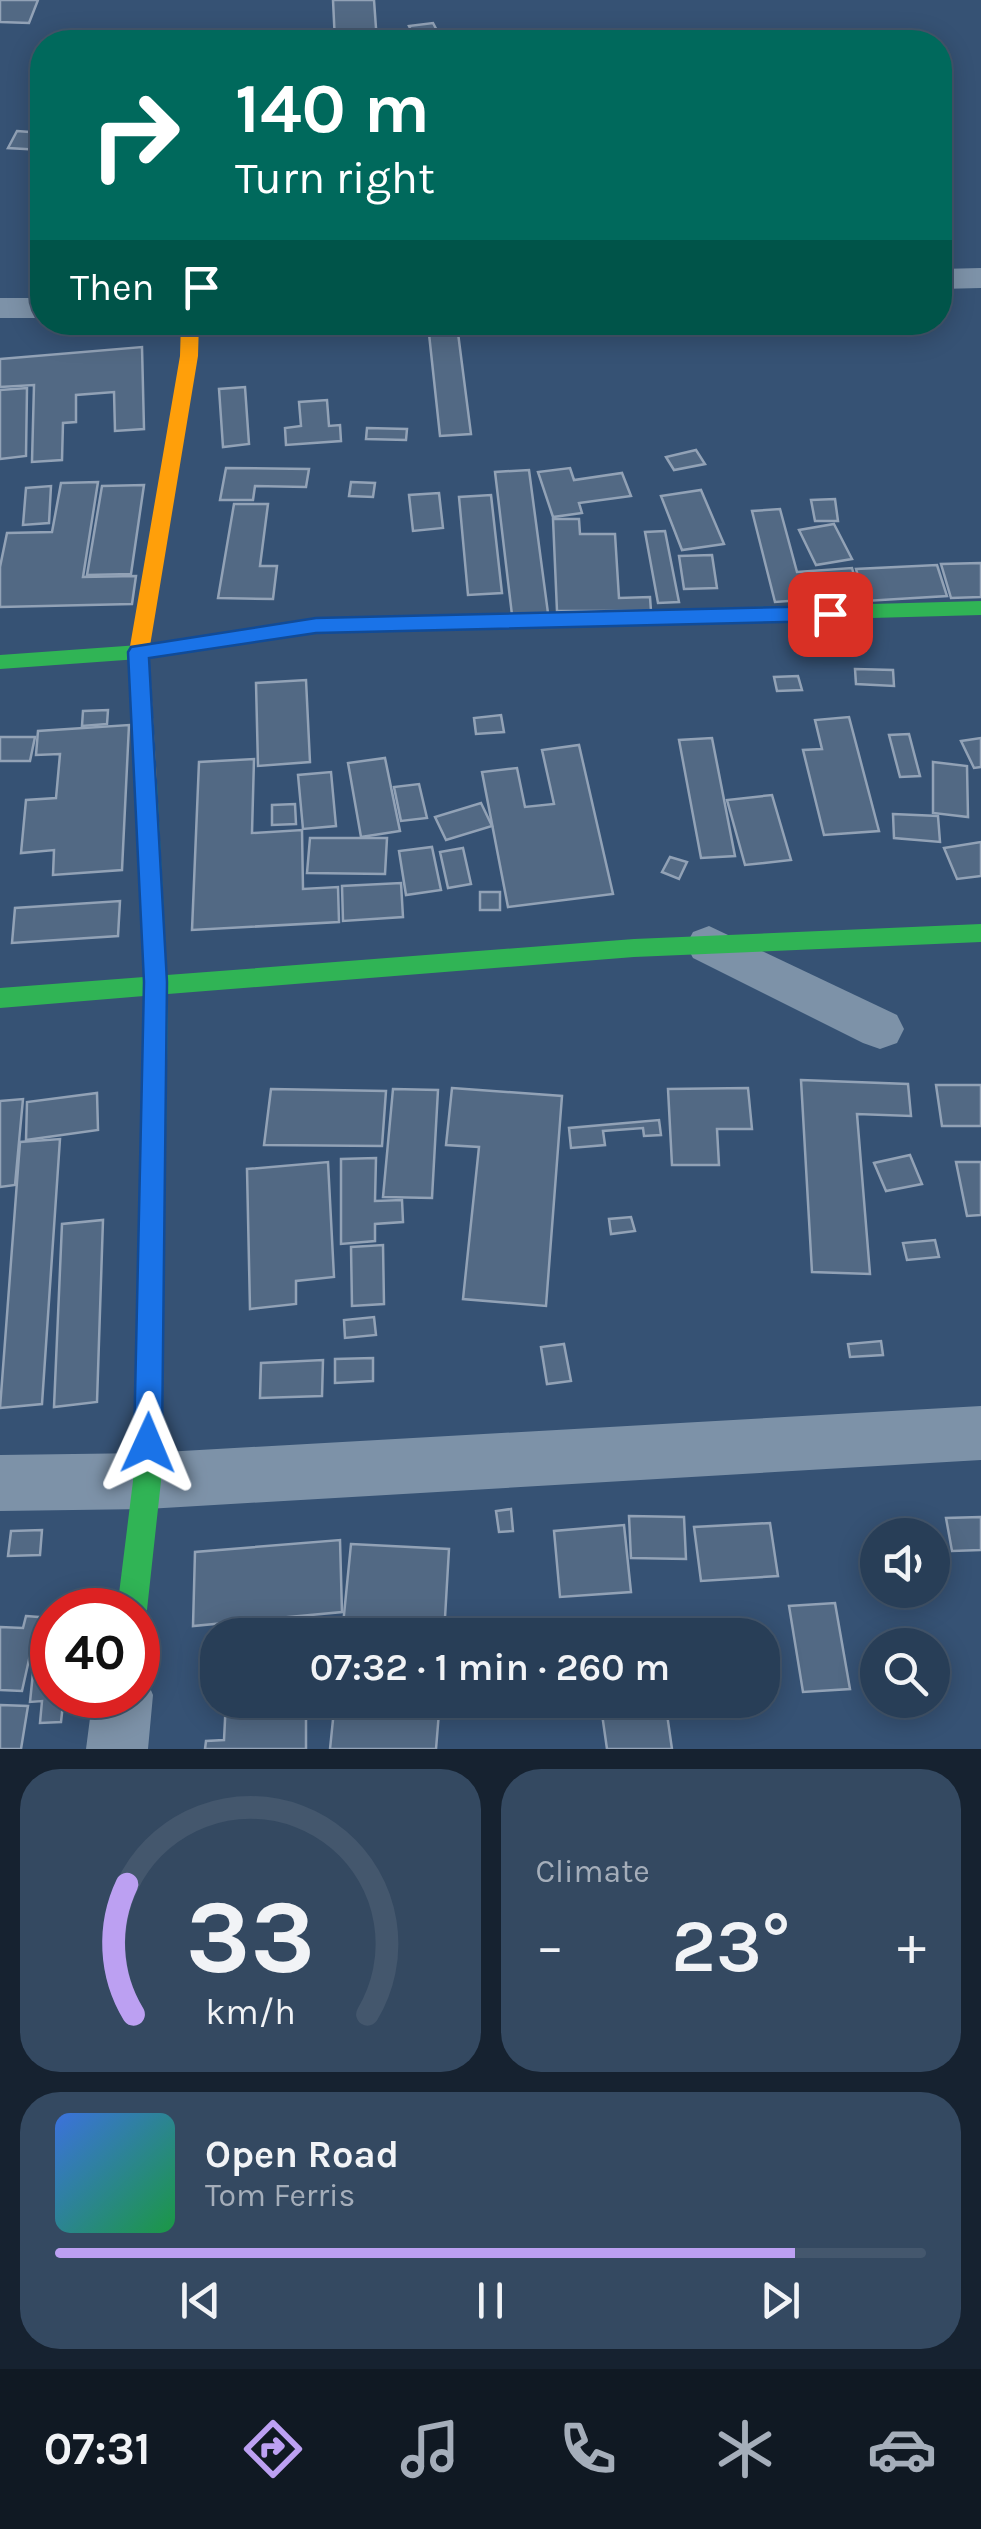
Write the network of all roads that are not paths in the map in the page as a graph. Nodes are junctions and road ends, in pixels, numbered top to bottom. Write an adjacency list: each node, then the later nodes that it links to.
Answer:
1 (981, 278): 2 (street)
2 (952, 279)
3 (0, 308): 4 (street)
4 (30, 308)
5 (189, 335): 7 (street)
6 (981, 608): 7 (street)
7 (139, 652): 8 (street); 11 (street)
8 (0, 662)
9 (981, 933): 10 (street)
10 (709, 944): 11 (street); 13 (street)
11 (156, 982): 12 (street); 15 (street)
12 (0, 998)
13 (880, 1029)
14 (981, 1433): 15 (street)
15 (147, 1482): 16 (street); 17 (street)
16 (0, 1483)
17 (135, 1588)
18 (120, 1718): 19 (street)
19 (117, 1749)

